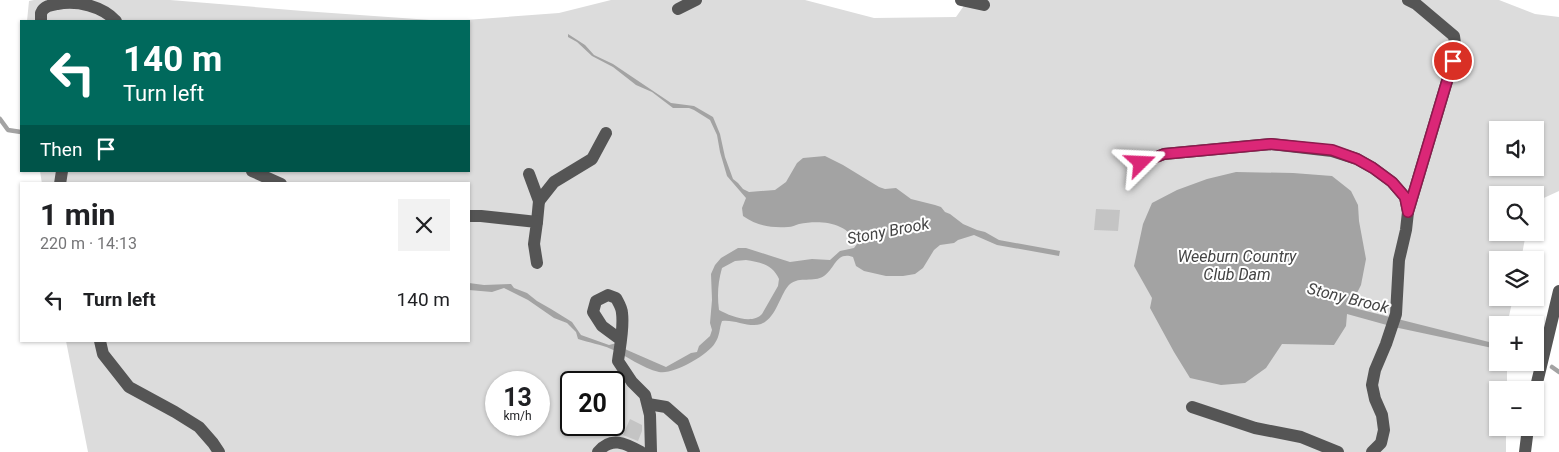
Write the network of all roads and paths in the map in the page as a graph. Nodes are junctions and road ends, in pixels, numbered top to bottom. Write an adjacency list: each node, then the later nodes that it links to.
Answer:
1 (696, 0): 5 (street)
2 (961, 0): 4 (street)
3 (1408, 0): 14 (street)
4 (984, 5)
5 (678, 9)
6 (41, 20): 7 (street)
7 (115, 20)
8 (606, 133): 13 (street)
9 (1141, 163): 14 (street)
10 (254, 172): 12 (street)
11 (528, 174): 13 (street)
12 (276, 182)
13 (539, 201): 16 (street)
14 (1408, 212): 31 (street)
15 (470, 216): 16 (street)
16 (537, 222): 17 (street)
17 (537, 263)
18 (1559, 290): 21 (street)
19 (100, 342): 25 (street)
20 (620, 346): 22 (street)
21 (1537, 381)
22 (648, 404): 28 (street); 29 (street)
23 (1192, 407): 30 (street)
24 (1527, 436): 32 (street)
25 (219, 452)
26 (598, 452): 27 (street)
27 (640, 452)
28 (651, 452)
29 (694, 452)
30 (1338, 452)
31 (1372, 452)
32 (1525, 452)

